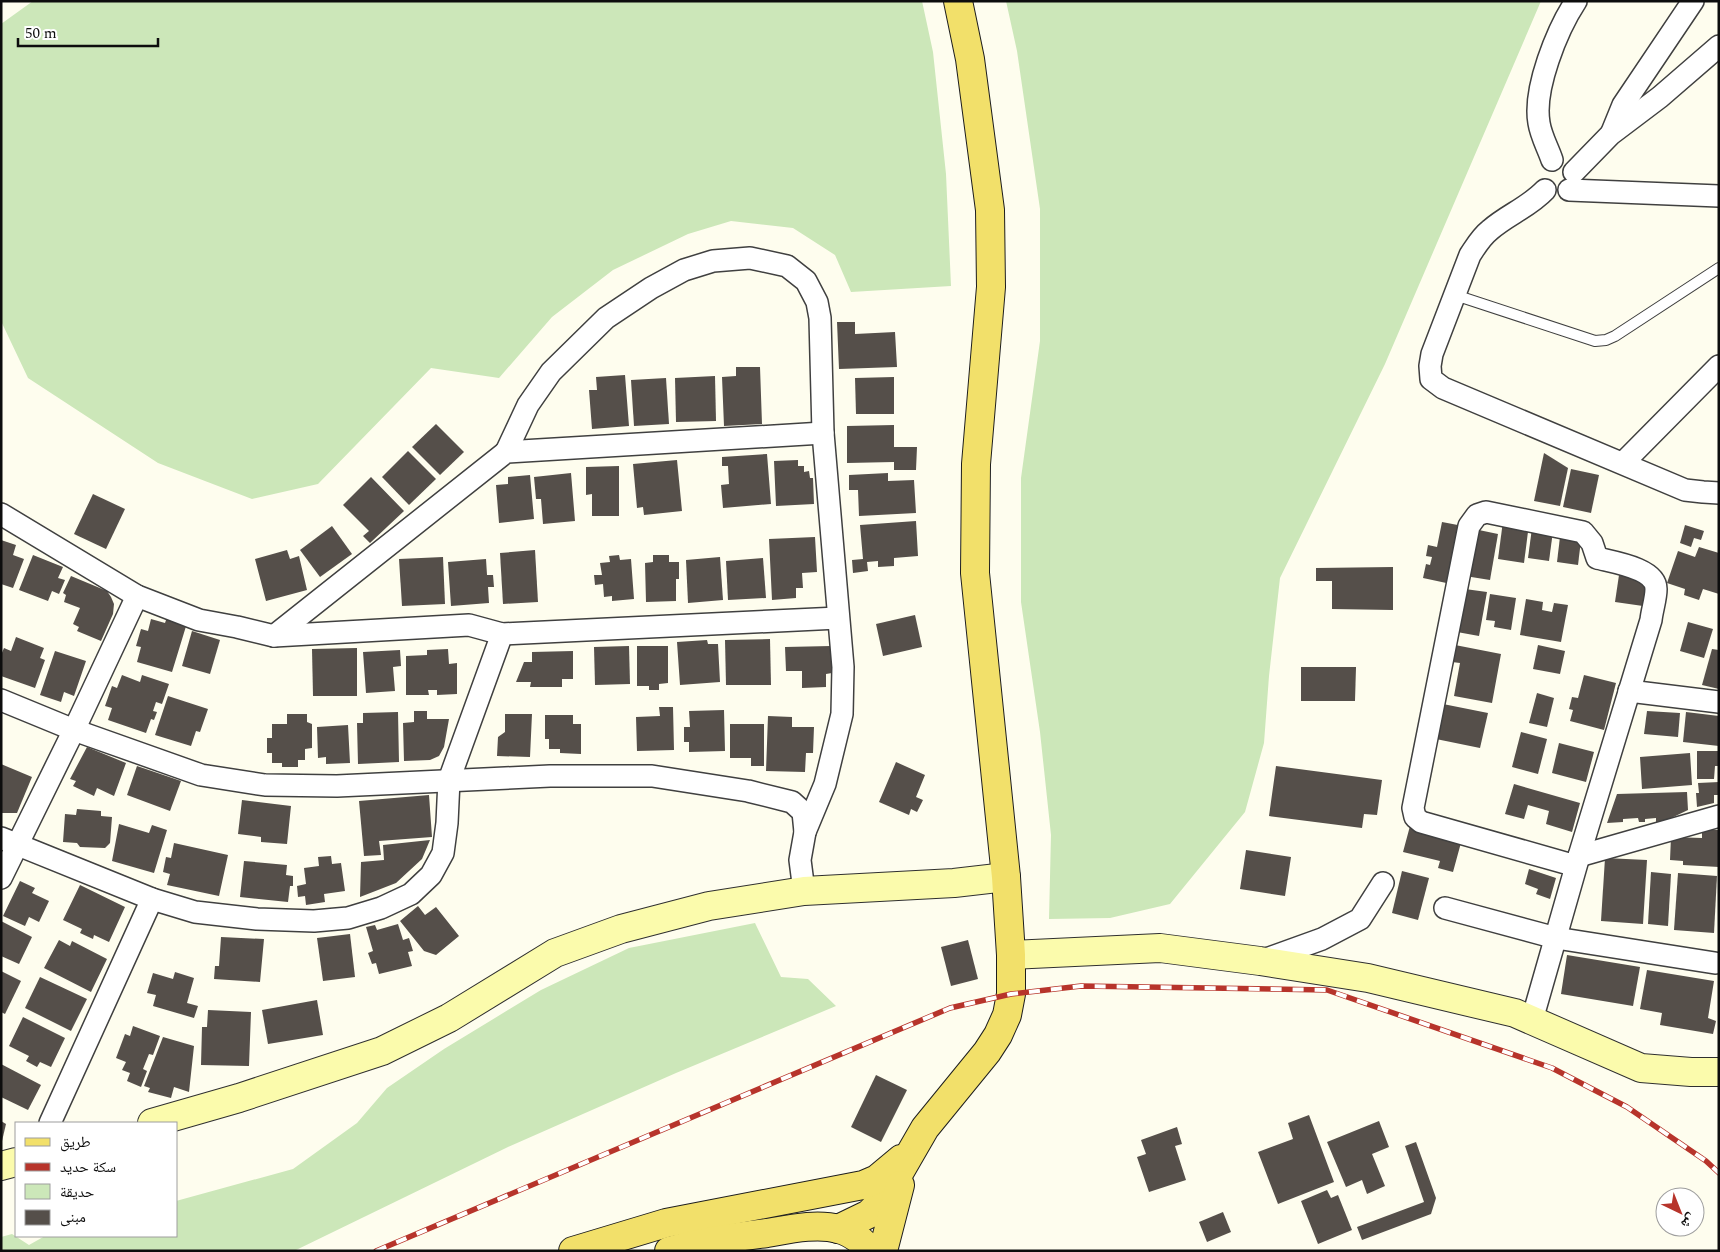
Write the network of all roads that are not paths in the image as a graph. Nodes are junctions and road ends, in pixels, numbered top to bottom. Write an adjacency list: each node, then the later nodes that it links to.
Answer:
1 (958, 1): 31 (main road)
2 (1576, 1): 6 (street)
3 (1693, 1): 5 (street)
4 (1719, 46): 5 (street)
5 (1611, 134): 7 (street)
6 (1552, 160): 7 (street); 8 (street)
7 (1572, 181): 8 (street); 9 (street)
8 (1545, 190): 11 (street)
9 (1719, 196)
10 (1719, 268): 11 (lane)
11 (1455, 295): 15 (street)
12 (1719, 366): 15 (street)
13 (823, 433): 14 (street); 14 (street); 19 (street)
14 (506, 452): 21 (street)
15 (1623, 463): 16 (street)
16 (1719, 492)
17 (1, 514): 18 (street)
18 (137, 596): 21 (street); 25 (street)
19 (838, 618): 20 (street); 28 (street)
20 (502, 634): 21 (street); 26 (street)
21 (274, 636)
22 (1629, 691): 24 (street); 30 (street); 30 (street)
23 (1, 700): 25 (street)
24 (1719, 702)
25 (74, 730): 26 (street); 29 (street)
26 (449, 780): 28 (street); 35 (street)
27 (1719, 816): 30 (street)
28 (805, 832): 34 (street)
29 (9, 842): 32 (street); 35 (street)
30 (1577, 861): 37 (street)
31 (1006, 877): 34 (street); 38 (main road)
32 (1, 878)
33 (1383, 883): 39 (street)
34 (804, 891): 44 (street)
35 (152, 899): 43 (street)
36 (1445, 908): 37 (street)
37 (1556, 938): 40 (street); 41 (street)
38 (1011, 955): 39 (street); 45 (main road)
39 (1260, 961): 41 (street)
40 (1714, 963)
41 (1532, 1020): 42 (street)
42 (1719, 1072)
43 (50, 1122)
44 (155, 1122)
45 (914, 1149): 48 (main road); 49 (main road); 51 (main road)
46 (15, 1162): 47 (street)
47 (1, 1166)
48 (790, 1199): 49 (main road); 52 (main road)
49 (869, 1214): 50 (main road); 51 (main road)
50 (838, 1229): 51 (main road); 53 (main road)
51 (879, 1250)
52 (573, 1251)
53 (669, 1251)

